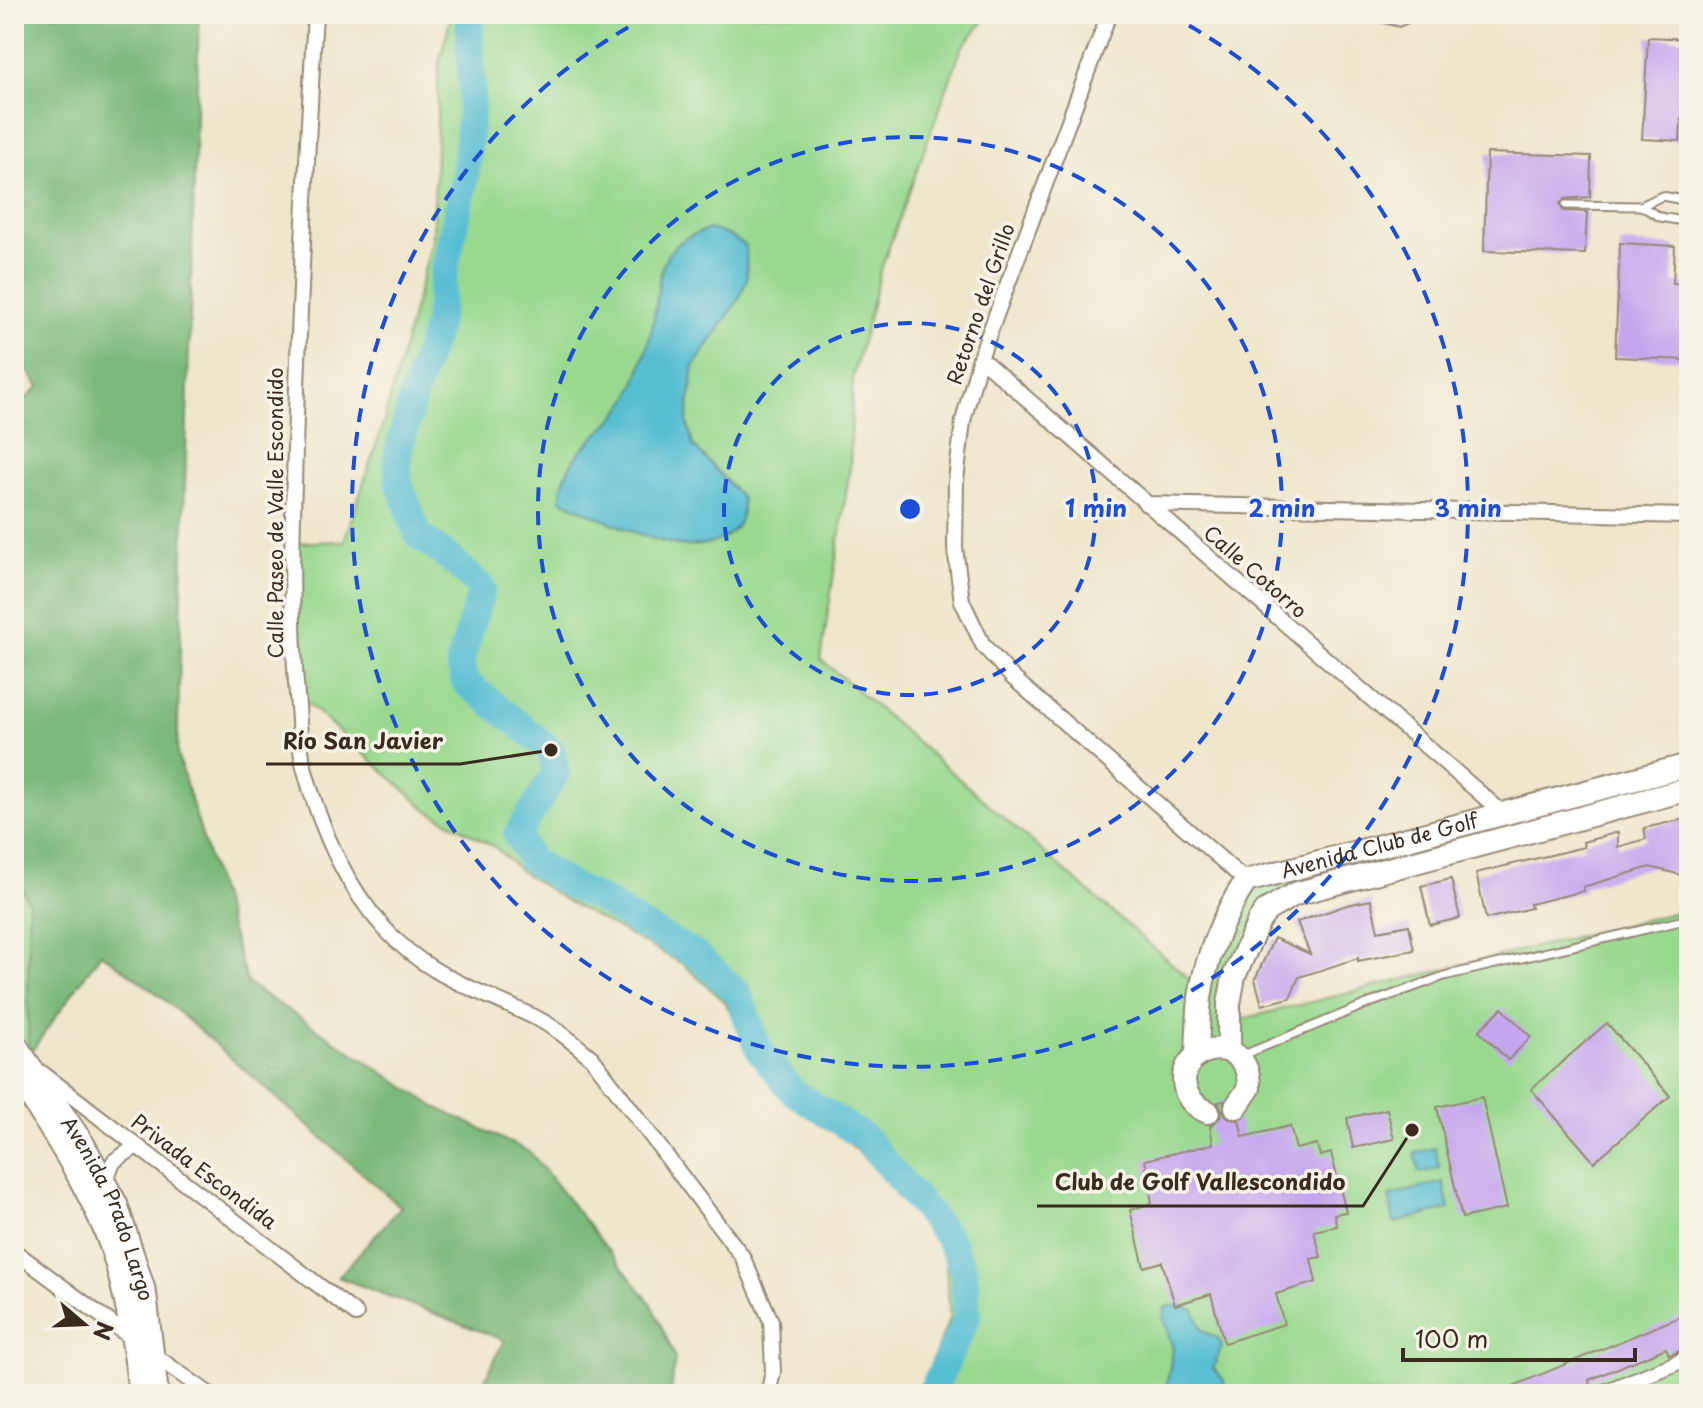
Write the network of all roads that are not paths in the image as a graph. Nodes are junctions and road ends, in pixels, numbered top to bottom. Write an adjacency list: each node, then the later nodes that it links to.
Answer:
1 (315, 14): 33 (street, Calle Paseo de Valle Escondido)
2 (1109, 14): 7 (street, Retorno del Grillo)
3 (1689, 201): 5 (lane)
4 (1566, 205): 5 (lane)
5 (1641, 206): 6 (lane)
6 (1689, 222)
7 (980, 358): 8 (street, Calle Cotorro); 13 (street, Retorno del Grillo)
8 (1146, 504): 9 (street); 12 (street, Calle Cotorro)
9 (1689, 516)
10 (1689, 765): 12 (street, Avenida Club de Golf)
11 (1689, 789): 14 (street, Avenida Club de Golf)
12 (1505, 815): 13 (street, Avenida Club de Golf)
13 (1254, 879): 14 (street); 15 (street)
14 (1280, 902): 17 (street, Avenida Club de Golf)
15 (1231, 908): 17 (street); 19 (street)
16 (1689, 919): 18 (lane)
17 (1259, 921): 18 (street, Avenida Club de Golf)
18 (1234, 1054): 19 (street); 21 (street, Avenida Club de Golf)
19 (1197, 1055): 22 (street)
20 (17, 1057): 23 (street, Privada Escondida); 24 (street, Avenida Prado Largo); 27 (street, Avenida Prado Largo)
21 (1236, 1107)
22 (1208, 1112)
23 (137, 1146): 24 (street); 26 (street, Privada Escondida)
24 (104, 1182): 28 (street, Avenida Prado Largo)
25 (14, 1251): 27 (street)
26 (356, 1314)
27 (134, 1341): 28 (street); 30 (street, Avenida Prado Largo)
28 (154, 1355): 31 (street, Avenida Prado Largo); 32 (street)
29 (1689, 1358): 34 (street)
30 (140, 1394)
31 (157, 1394)
32 (209, 1394)
33 (768, 1394)
34 (1599, 1394)

